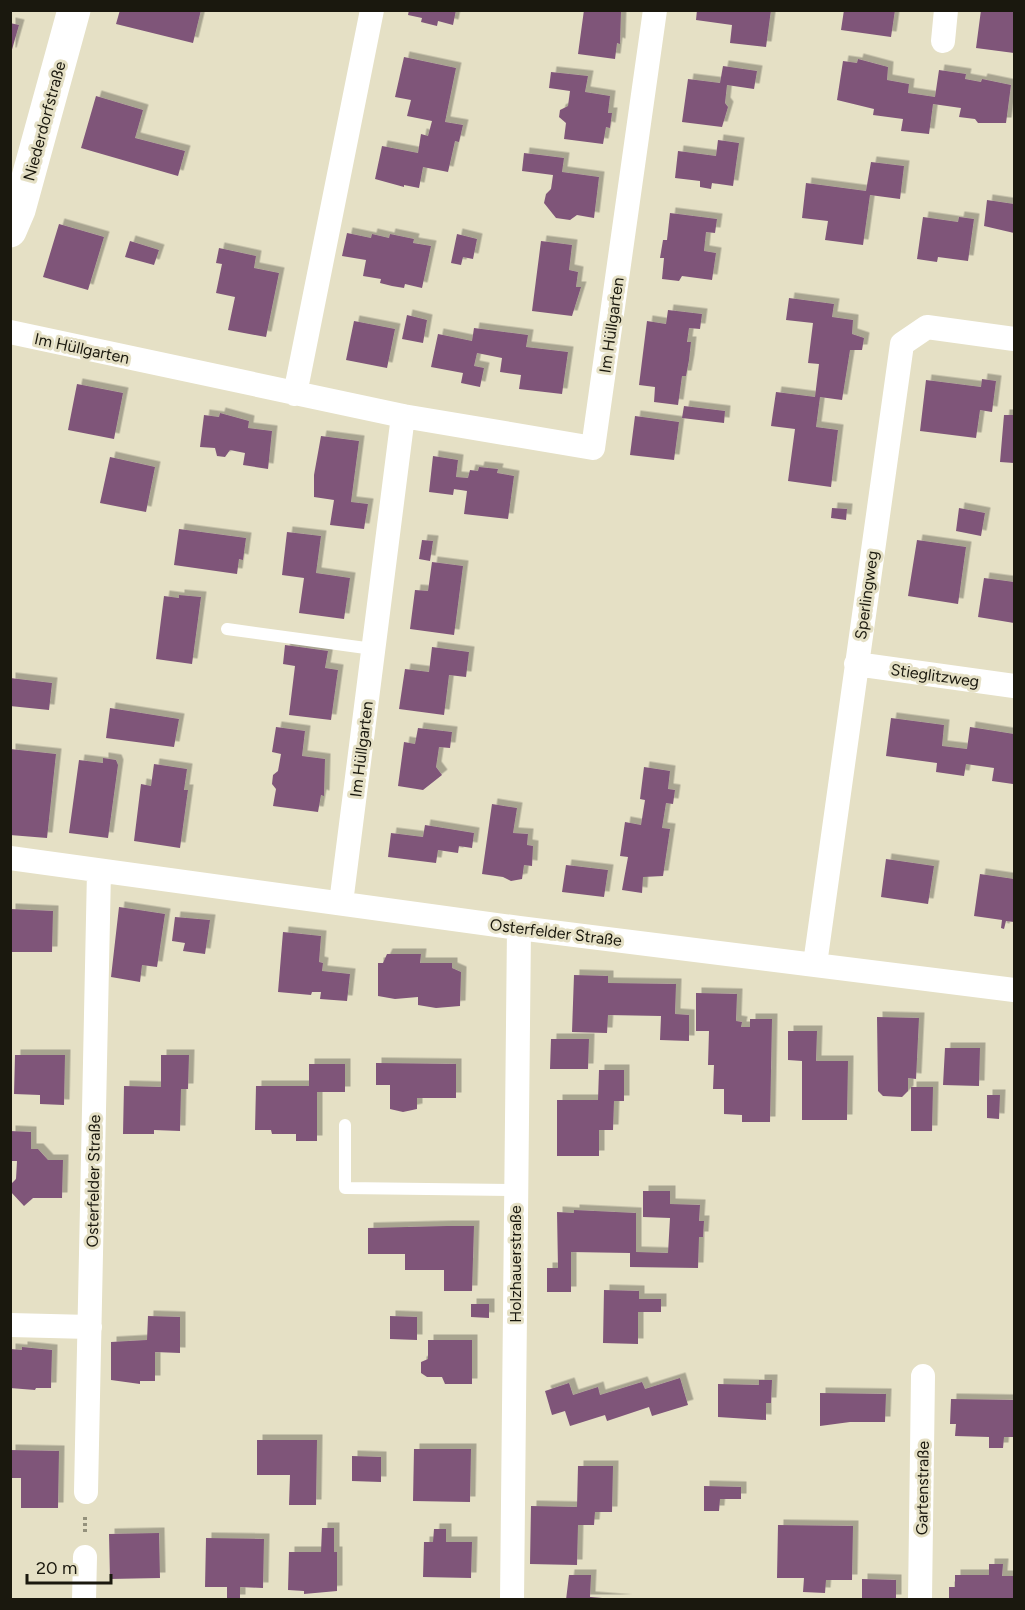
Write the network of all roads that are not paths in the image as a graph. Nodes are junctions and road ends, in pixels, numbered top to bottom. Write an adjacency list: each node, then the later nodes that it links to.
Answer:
1 (74, 10): 6 (main road, Niederdorfstraße)
2 (372, 10): 9 (street)
3 (655, 10): 10 (street, Im Hüllgarten)
4 (946, 10): 5 (street)
5 (942, 41)
6 (10, 231)
7 (10, 332): 9 (street, Im Hüllgarten)
8 (1014, 339): 13 (street, Sperlingweg)
9 (295, 394): 10 (street, Im Hüllgarten)
10 (403, 416): 12 (street, Im Hüllgarten)
11 (227, 628): 12 (lane)
12 (373, 649): 17 (street, Im Hüllgarten)
13 (856, 664): 14 (street, Stieglitzweg); 19 (street, Sperlingweg)
14 (1014, 687)
15 (10, 858): 16 (street, Osterfelder Straße)
16 (99, 871): 17 (street, Osterfelder Straße); 24 (street, Osterfelder Straße)
17 (341, 903): 18 (street, Osterfelder Straße)
18 (519, 928): 19 (street, Osterfelder Straße); 22 (street, Holzhauerstraße)
19 (815, 964): 20 (street, Osterfelder Straße)
20 (1014, 990)
21 (345, 1125): 22 (lane)
22 (515, 1190): 29 (street, Holzhauerstraße)
23 (10, 1325): 24 (street)
24 (90, 1327): 26 (street, Osterfelder Straße)
25 (923, 1376): 30 (street, Gartenstraße)
26 (86, 1492)
27 (85, 1557): 28 (street)
28 (84, 1599)
29 (512, 1599)
30 (920, 1599)

